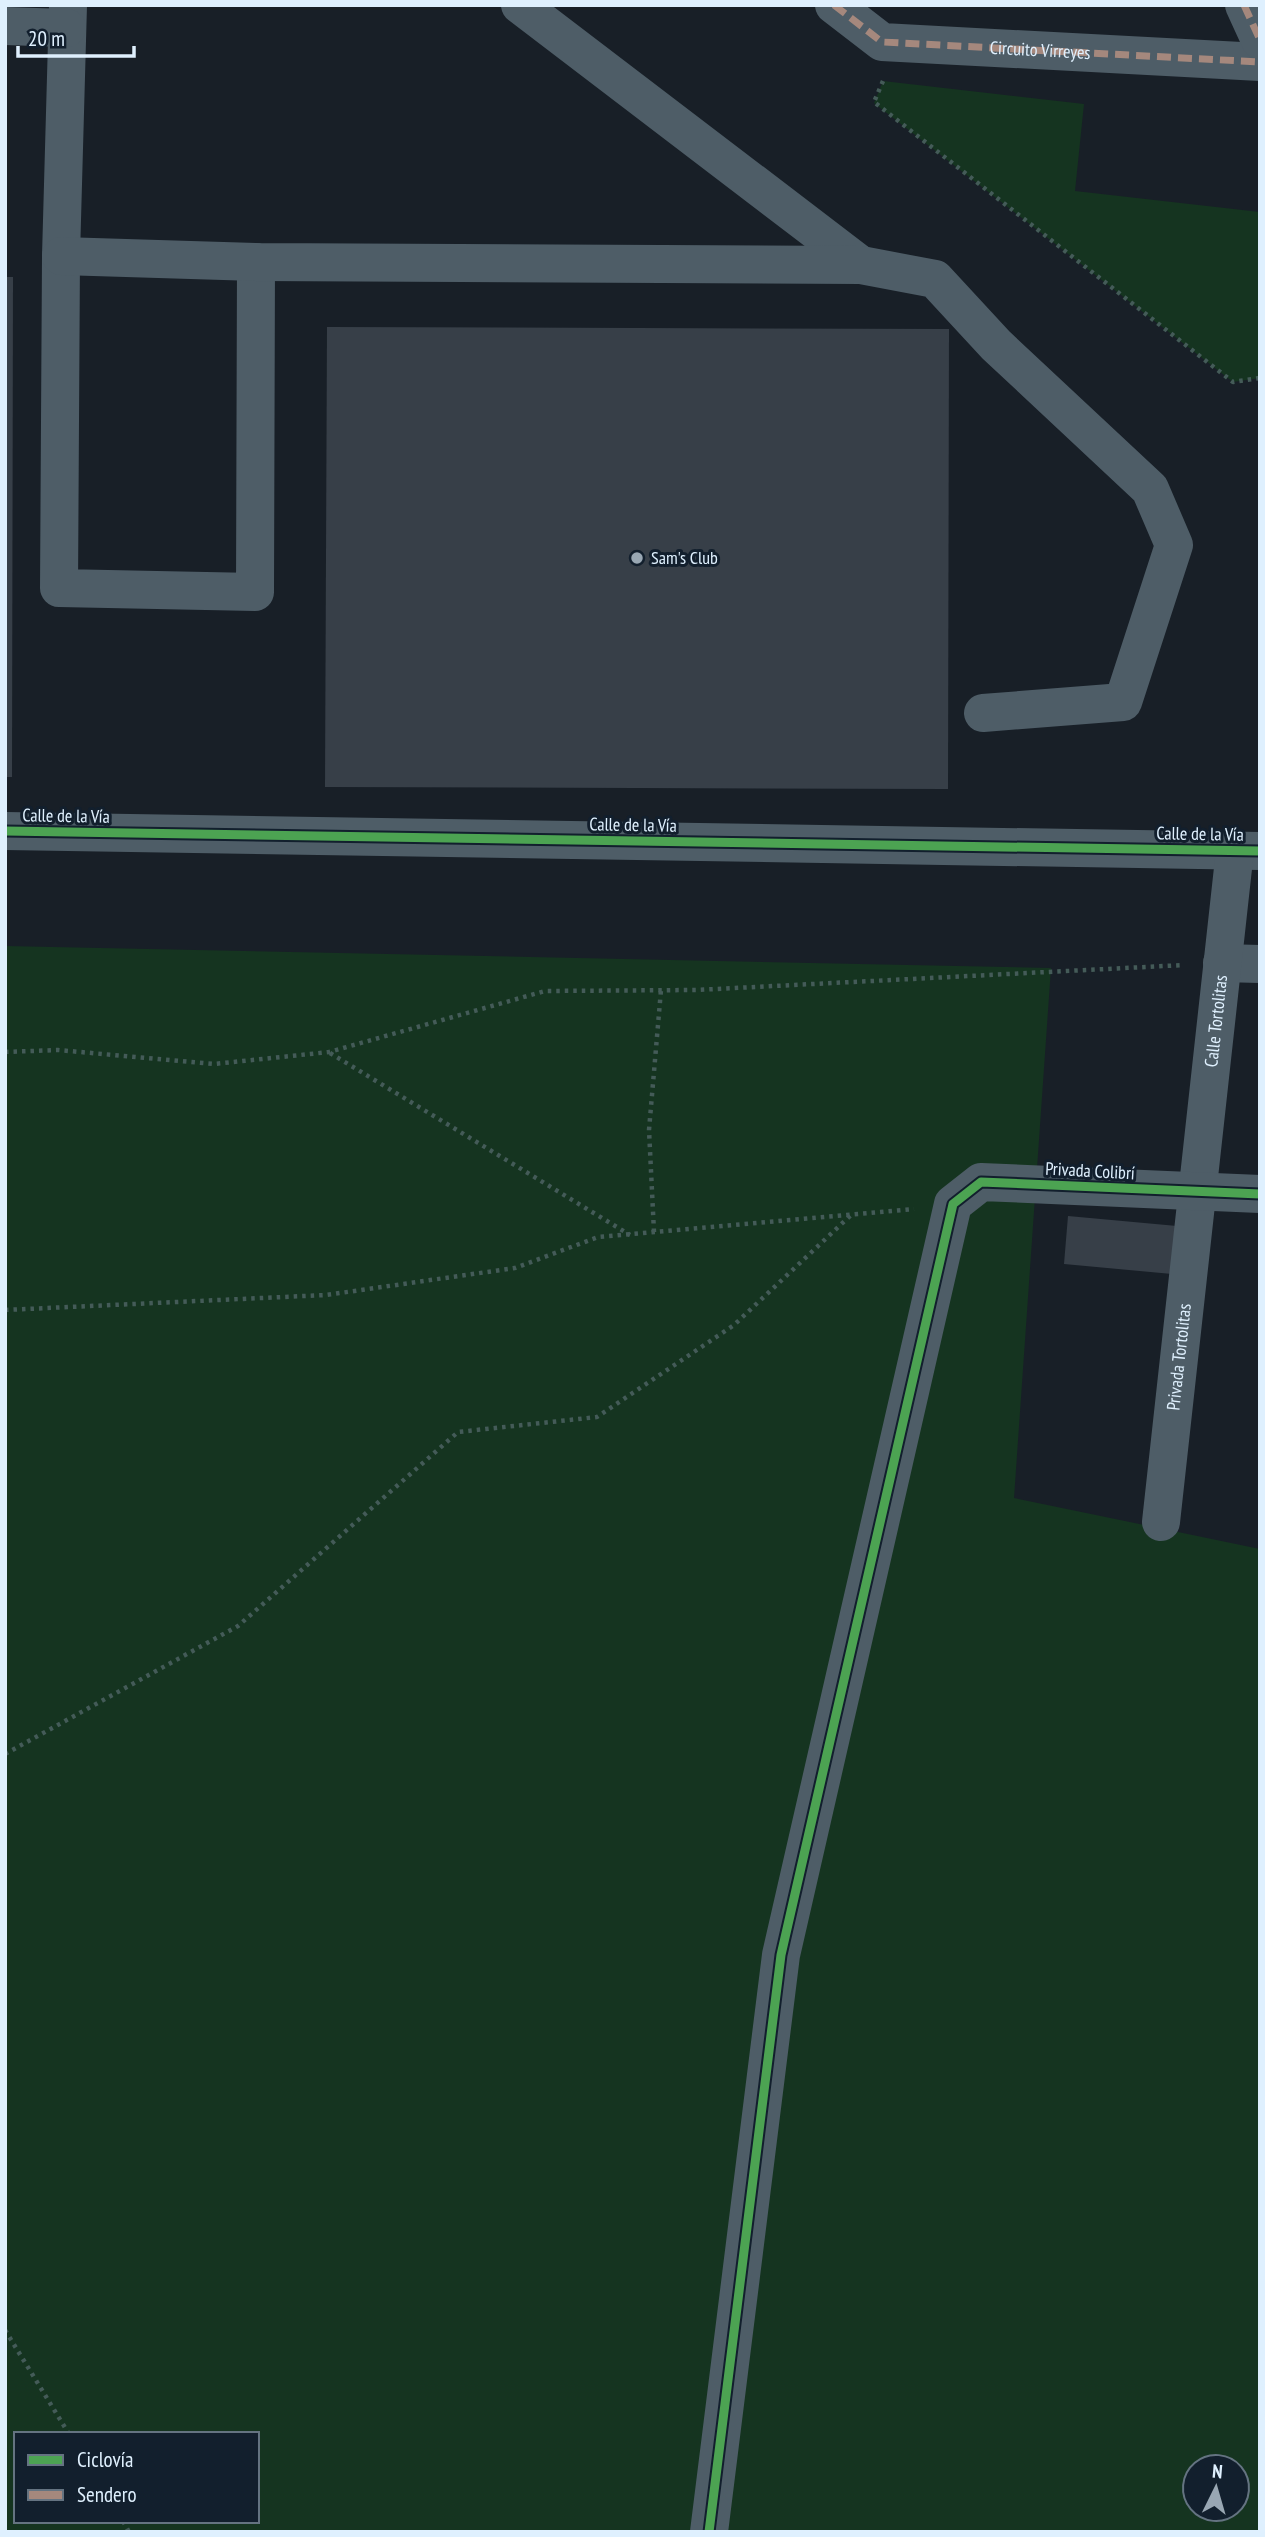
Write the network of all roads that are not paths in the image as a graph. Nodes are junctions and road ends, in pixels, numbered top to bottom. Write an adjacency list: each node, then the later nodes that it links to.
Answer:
1 (520, 5): 10 (street)
2 (834, 5): 7 (street, Circuito Virreyes)
3 (1244, 5): 6 (street)
4 (67, 17): 5 (street); 8 (street)
5 (5, 26)
6 (1260, 40)
7 (1260, 62)
8 (61, 257): 9 (street); 9 (street)
9 (256, 262): 10 (street)
10 (861, 265): 11 (street)
11 (983, 713)
12 (5, 831): 13 (street, Calle de la Vía)
13 (1247, 850): 14 (street, Calle Tortolitas)
14 (1222, 963): 15 (street); 16 (street, Calle Tortolitas)
15 (1260, 964)
16 (1198, 1193): 17 (street, Privada Colibrí); 18 (street, Privada Tortolitas); 19 (street, Privada Colibrí)
17 (1260, 1194)
18 (1161, 1522)
19 (709, 2532)

